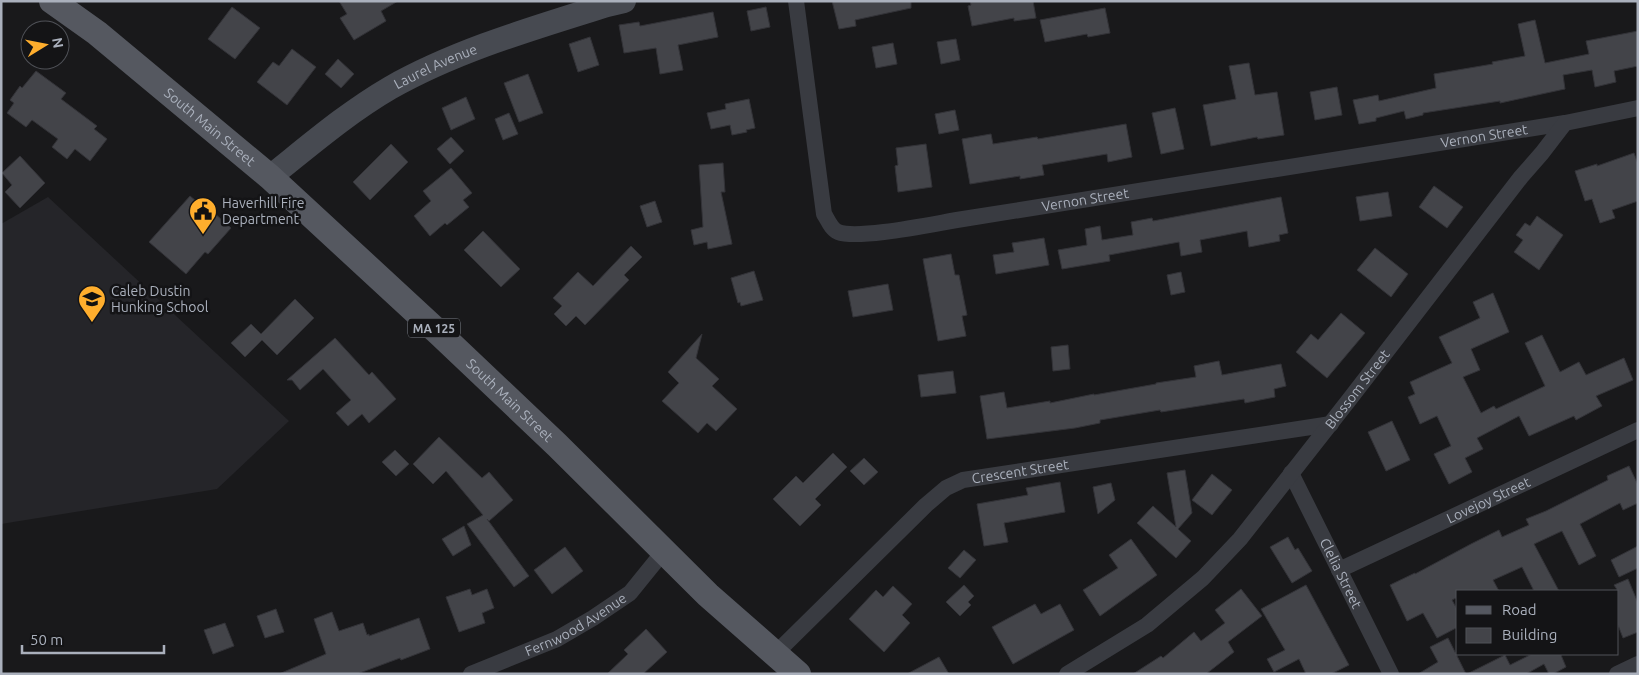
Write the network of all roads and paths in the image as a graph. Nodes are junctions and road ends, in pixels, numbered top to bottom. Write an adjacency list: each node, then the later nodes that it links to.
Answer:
1 (52, 1): 6 (main road, South Main Street / MA 125)
2 (796, 1): 5 (street, Vernon Street)
3 (622, 2): 6 (main road, Laurel Avenue)
4 (1638, 108): 5 (street)
5 (1565, 123): 7 (street, Blossom Street)
6 (270, 177): 10 (main road, South Main Street / MA 125)
7 (1330, 424): 9 (street, Blossom Street); 12 (street, Crescent Street)
8 (1638, 430): 11 (street, Lovejoy Street)
9 (1291, 473): 11 (street, Clelia Street); 16 (street, Blossom Street)
10 (664, 551): 12 (main road, South Main Street / MA 125); 14 (street, Fernwood Avenue)
11 (1339, 570): 17 (street, Clelia Street)
12 (775, 654): 15 (main road, South Main Street / MA 125)
13 (1638, 664): 18 (street)
14 (471, 674)
15 (798, 674)
16 (1067, 674)
17 (1391, 674)
18 (1617, 674)

